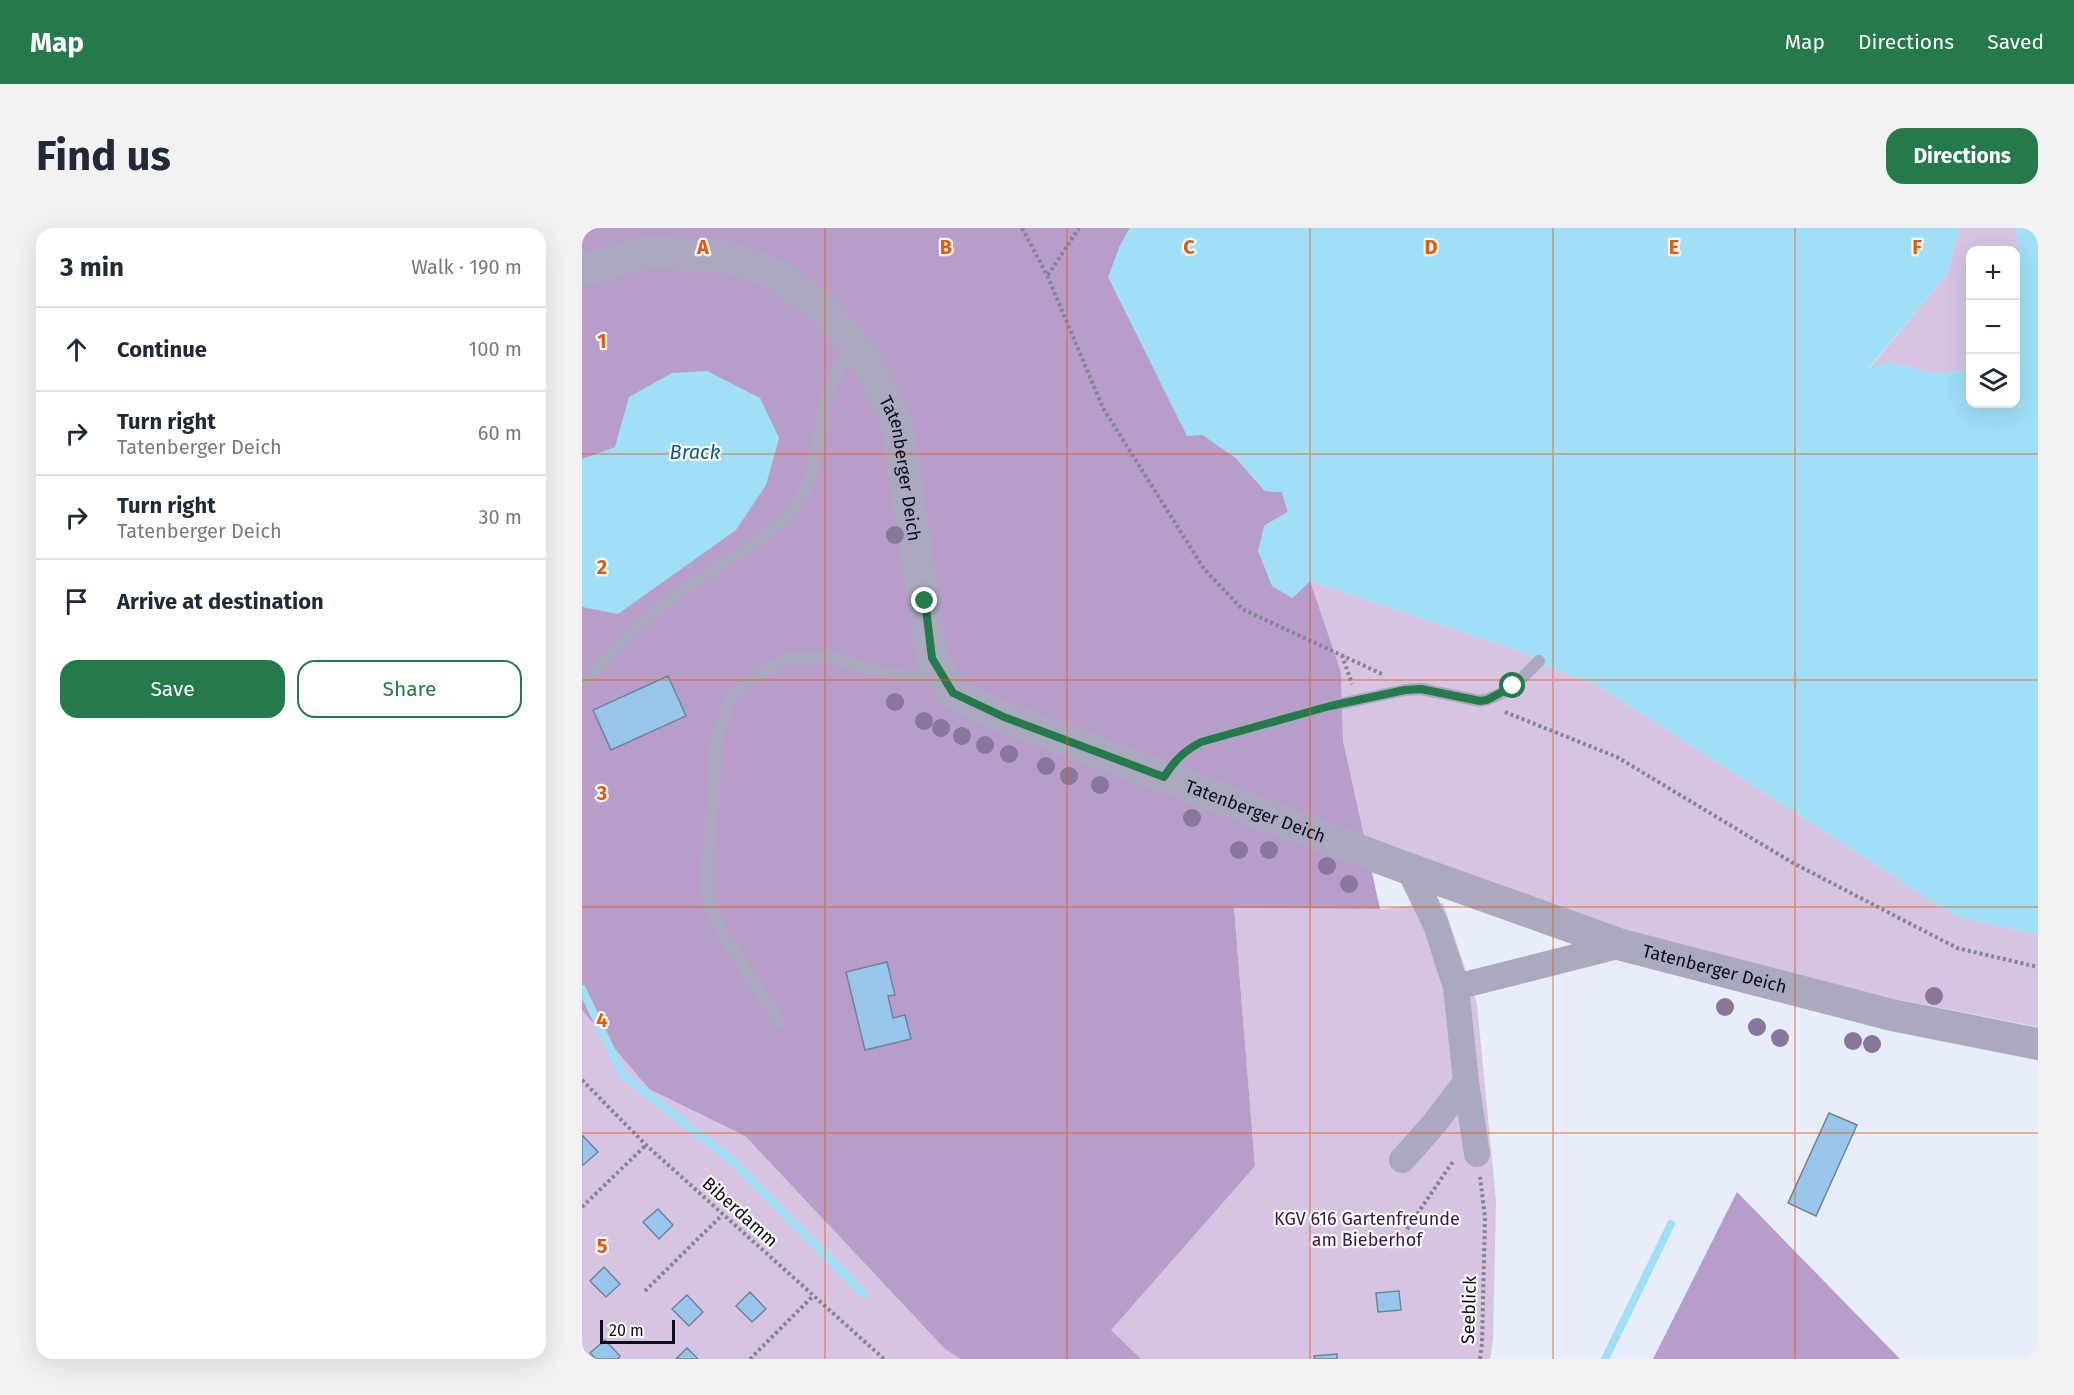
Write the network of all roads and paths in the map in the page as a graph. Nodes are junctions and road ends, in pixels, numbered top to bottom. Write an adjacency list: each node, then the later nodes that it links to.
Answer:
1 (1022, 228): 4 (path)
2 (1079, 228): 4 (path)
3 (582, 270): 5 (street, Tatenberger Deich)
4 (1047, 275): 6 (path)
5 (852, 344): 8 (street, Tatenberger Deich); 9 (lane)
6 (1342, 655): 10 (path); 11 (path)
7 (1539, 661): 12 (lane)
8 (945, 680): 13 (street, Tatenberger Deich); 18 (lane)
9 (587, 681)
10 (1421, 689): 11 (lane); 12 (lane)
11 (1355, 699): 13 (lane)
12 (1480, 701): 16 (path)
13 (1164, 777): 14 (street, Tatenberger Deich)
14 (1409, 869): 15 (street, Tatenberger Deich); 17 (street)
15 (1622, 945): 17 (street); 19 (street, Tatenberger Deich)
16 (2038, 967)
17 (1456, 987): 21 (street)
18 (780, 1023)
19 (2038, 1044)
20 (582, 1080): 22 (path, Biberdamm)
21 (1466, 1082): 23 (street); 24 (street)
22 (646, 1145): 25 (path); 26 (path, Biberdamm)
23 (1467, 1156): 27 (path); 32 (path, Seeblick)
24 (1402, 1160)
25 (582, 1207)
26 (722, 1215): 28 (path); 29 (path, Biberdamm)
27 (1407, 1229)
28 (645, 1291)
29 (813, 1296): 30 (path); 31 (path, Biberdamm)
30 (750, 1359)
31 (884, 1359)
32 (1480, 1359)

